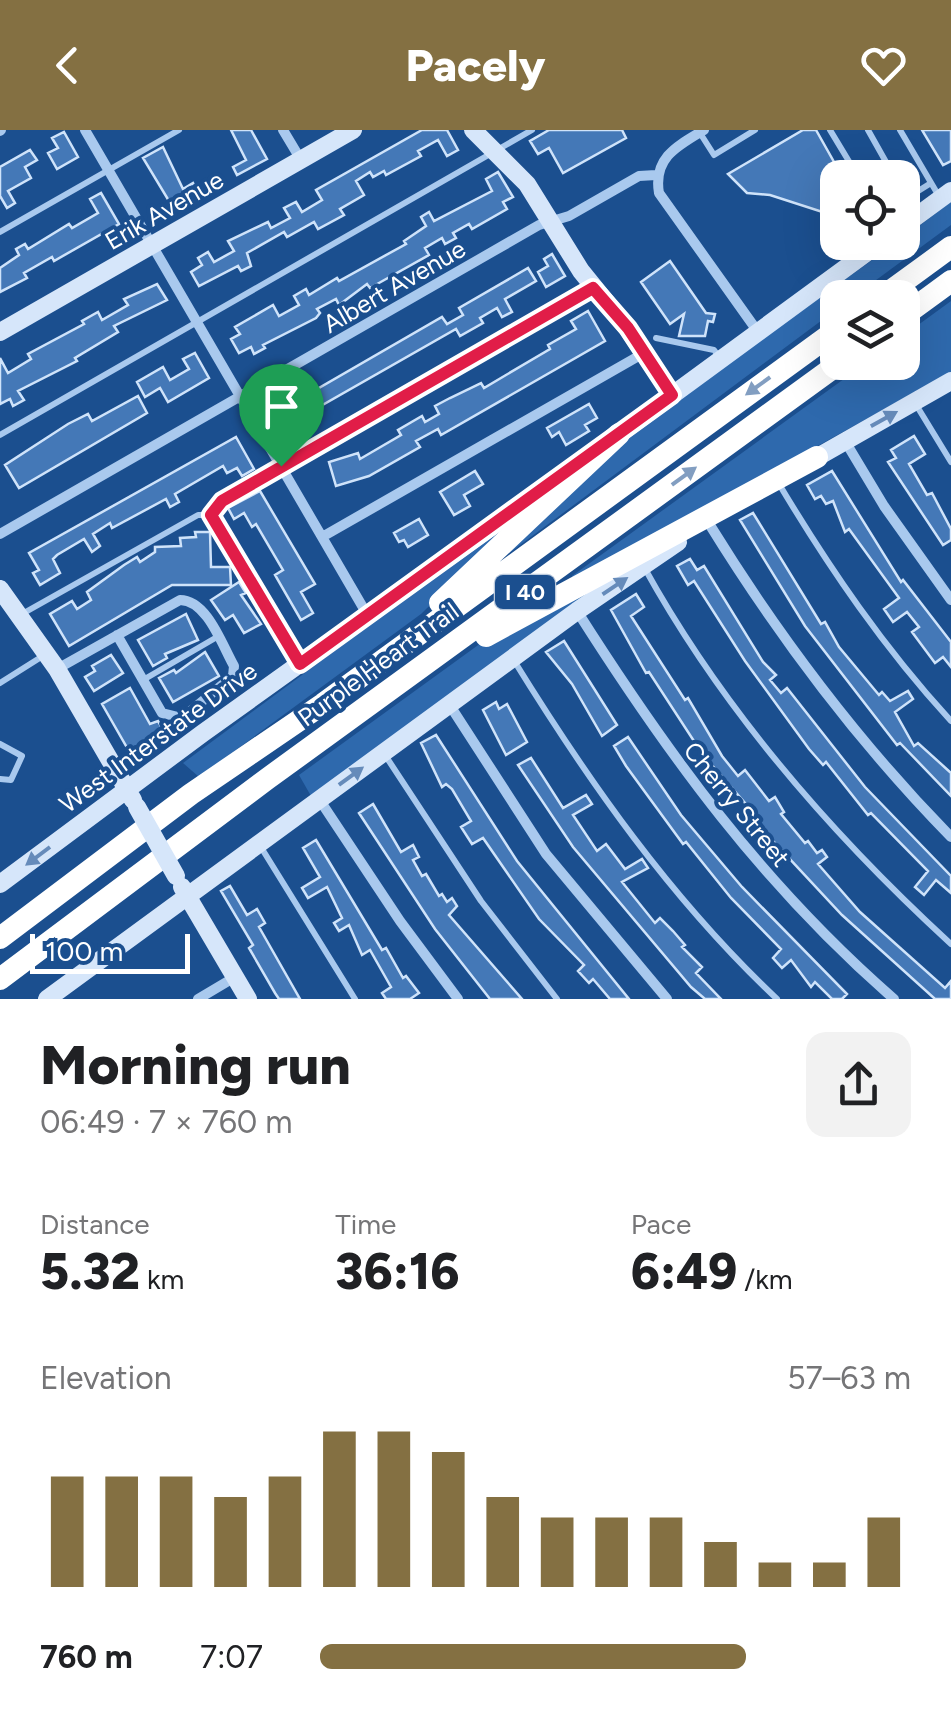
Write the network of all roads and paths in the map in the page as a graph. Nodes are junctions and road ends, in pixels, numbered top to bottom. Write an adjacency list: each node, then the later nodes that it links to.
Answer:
1 (85, 130): 16 (street)
2 (178, 130): 16 (lane)
3 (283, 130): 13 (street)
4 (353, 130): 13 (main road, Erik Avenue)
5 (473, 130): 12 (main road)
6 (532, 130): 12 (lane)
7 (755, 130): 11 (lane)
8 (830, 130): 14 (lane)
9 (868, 130): 15 (lane)
10 (900, 130): 18 (lane)
11 (702, 131): 17 (street)
12 (496, 152): 20 (main road); 29 (lane)
13 (301, 160): 22 (main road, Erik Avenue)
14 (848, 160)
15 (886, 160)
16 (109, 170): 21 (lane); 22 (street)
17 (656, 175): 20 (street, Albert Avenue); 31 (street)
18 (941, 191): 19 (main road)
19 (920, 211)
20 (551, 222): 27 (main road); 38 (street, Albert Avenue)
21 (0, 232)
22 (152, 245): 29 (street); 30 (main road, Erik Avenue)
23 (951, 246): 25 (highway)
24 (856, 260): 31 (main road, West Interstate Drive)
25 (905, 280)
26 (951, 281): 28 (highway)
27 (593, 288): 33 (main road); 45 (lane)
28 (920, 304)
29 (197, 321): 38 (street); 41 (lane)
30 (0, 332)
31 (758, 332): 34 (main road, West Interstate Drive)
32 (820, 342): 65 (highway, Purple Heart Trail / I 40, one-way to 65)
33 (650, 345): 34 (lane); 37 (main road); 50 (street)
34 (720, 360): 37 (main road, West Interstate Drive)
35 (820, 377): 64 (highway, Purple Heart Trail / I 40, one-way to 35)
36 (951, 381): 39 (main road)
37 (672, 395): 40 (main road, West Interstate Drive)
38 (240, 397): 45 (street); 49 (street, Albert Avenue)
39 (914, 402): 42 (main road, one-way to 39); 44 (lane)
40 (620, 434): 56 (main road, West Interstate Drive); 65 (highway)
41 (0, 435)
42 (844, 441): 43 (main road); 53 (street)
43 (818, 456): 46 (main road); 64 (highway)
44 (951, 462)
45 (281, 466): 47 (lane); 50 (street)
46 (776, 480): 48 (main road); 67 (lane)
47 (211, 515): 55 (lane); 61 (lane)
48 (708, 522): 51 (main road); 73 (street)
49 (0, 534)
50 (322, 537): 56 (street)
51 (644, 566): 54 (main road, one-way to 51); 78 (lane)
52 (0, 589): 55 (main road)
53 (951, 600)
54 (577, 611): 59 (main road); 89 (street, Cherry Street)
55 (21, 615): 60 (main road)
56 (368, 616): 61 (main road, West Interstate Drive)
57 (117, 636): 58 (street); 60 (street); 62 (street)
58 (217, 637): 62 (lane); 62 (street)
59 (512, 658): 66 (main road); 88 (lane)
60 (52, 662): 63 (lane); 71 (main road)
61 (300, 664): 71 (main road, West Interstate Drive)
62 (143, 680)
63 (0, 683)
64 (387, 692): 80 (highway, Purple Heart Trail / I 40)
65 (323, 704): 77 (highway, Purple Heart Trail / I 40)
66 (448, 704): 69 (main road); 87 (street)
67 (951, 721)
68 (0, 744): 70 (lane)
69 (383, 752): 72 (main road, one-way to 69); 86 (lane)
70 (0, 779)
71 (132, 798): 75 (main road, West Interstate Drive, one-way to 75); 76 (main road, bridge)
72 (319, 799): 74 (main road); 85 (street)
73 (951, 836)
74 (258, 843): 76 (main road); 84 (lane)
75 (0, 884)
76 (187, 896): 79 (main road); 81 (main road)
77 (0, 938)
78 (951, 944)
79 (235, 978): 82 (street); 83 (main road)
80 (0, 979)
81 (46, 999)
82 (198, 999)
83 (248, 999)
84 (356, 999)
85 (458, 999)
86 (557, 999)
87 (667, 999)
88 (777, 999)
89 (894, 999)

